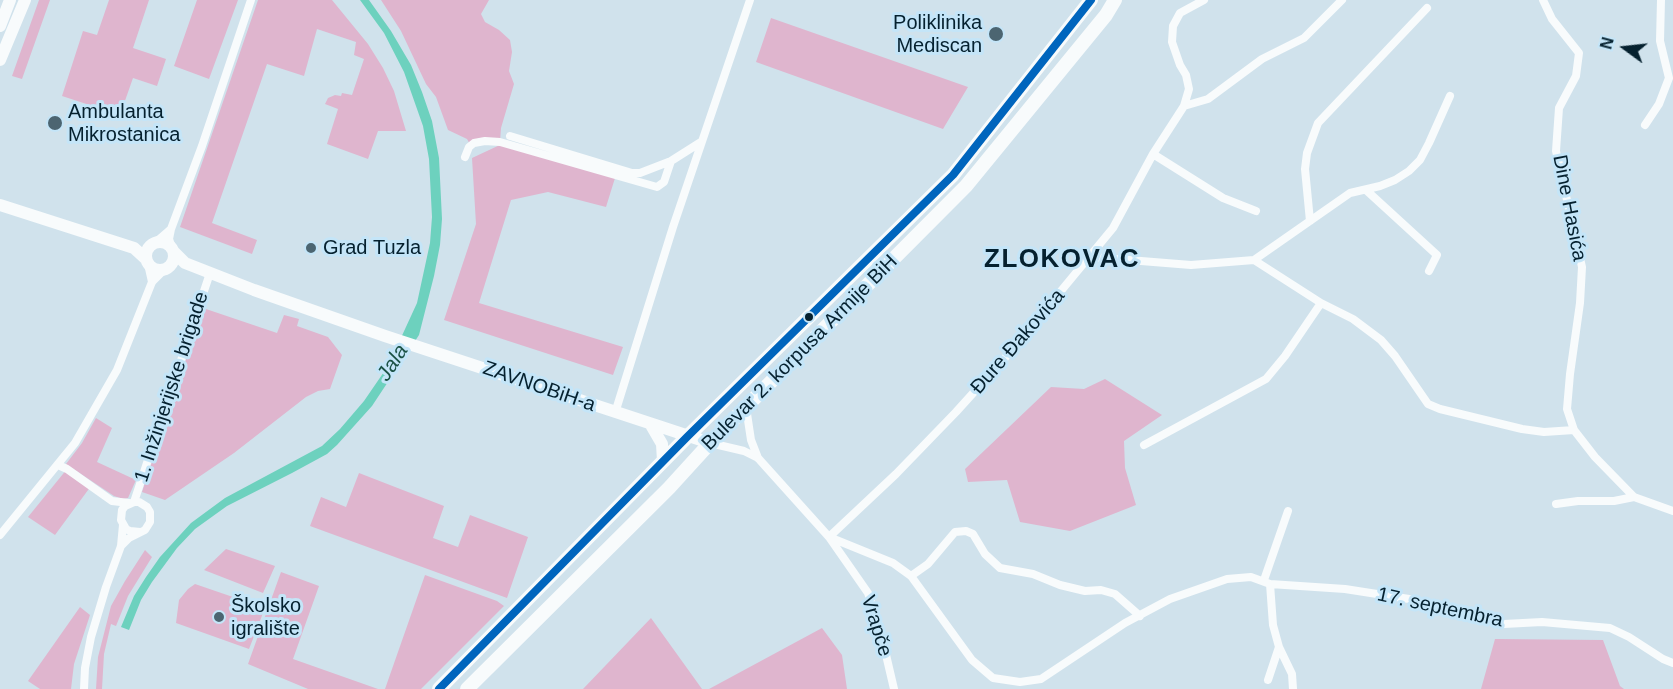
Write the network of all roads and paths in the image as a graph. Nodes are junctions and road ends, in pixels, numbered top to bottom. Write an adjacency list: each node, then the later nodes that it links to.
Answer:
1 (10, 0): 12 (street)
2 (25, 0): 13 (street)
3 (251, 0): 26 (street)
4 (750, 0): 18 (street)
5 (1091, 0): 43 (main road, Bulevar 2. korpusa Armije BiH)
6 (1115, 0): 39 (main road, Bulevar 2. korpusa Armije BiH)
7 (1203, 0): 15 (street, Đure Đakovića)
8 (1342, 0): 15 (street)
9 (1544, 0): 42 (street, Dine Hasića)
10 (1660, 0): 16 (street)
11 (1427, 8): 25 (street)
12 (0, 26)
13 (0, 60)
14 (1450, 96): 22 (street)
15 (1184, 106): 19 (street, Đure Đakovića)
16 (1646, 125)
17 (510, 136): 21 (street)
18 (701, 142): 21 (street); 40 (street)
19 (1152, 154): 24 (street); 30 (street, Đure Đakovića)
20 (465, 157): 21 (street)
21 (671, 161)
22 (1366, 190): 25 (street); 35 (street)
23 (0, 205): 28 (street)
24 (1256, 211)
25 (1310, 221): 31 (street)
26 (171, 229): 27 (street); 29 (street)
27 (154, 243): 28 (street); 29 (street); 32 (street)
28 (134, 248): 32 (street)
29 (173, 250): 33 (street); 34 (street)
30 (1091, 257): 31 (street); 58 (street, Đure Đakovića)
31 (1254, 260): 38 (street)
32 (147, 262): 34 (street); 37 (street)
33 (185, 263): 34 (street); 36 (street)
34 (166, 269): 37 (street)
35 (1429, 271)
36 (210, 273): 40 (street, ZAVNOBiH-a); 51 (street, 1. Inžinjerijske brigade)
37 (152, 282): 48 (street)
38 (1321, 303): 42 (street); 45 (street)
39 (746, 407): 44 (main road, Bulevar 2. korpusa Armije BiH); 46 (street)
40 (615, 413): 41 (street, ZAVNOBiH-a)
41 (651, 425): 43 (street); 47 (street)
42 (1574, 430): 49 (street)
43 (687, 437): 44 (street); 47 (main road, Bulevar 2. korpusa Armije BiH)
44 (710, 443): 46 (street, 17. septembra); 68 (main road, Bulevar 2. korpusa Armije BiH)
45 (1144, 445)
46 (758, 458): 58 (street, 17. septembra)
47 (663, 461): 67 (main road, Bulevar 2. korpusa Armije BiH)
48 (58, 465): 50 (street); 57 (street)
49 (1634, 497): 52 (street); 54 (street)
50 (112, 501): 51 (street, 1. Inžinjerijske brigade); 55 (street, 1. Inžinjerijske brigade)
51 (132, 502): 55 (street); 56 (street)
52 (1556, 504)
53 (1288, 511): 61 (street)
54 (1673, 511)
55 (122, 522): 56 (street); 59 (street)
56 (140, 532): 59 (street)
57 (0, 535)
58 (829, 537): 60 (street, 17. septembra); 69 (street, Vrapče)
59 (121, 546): 66 (street)
60 (910, 576): 62 (street); 62 (street, 17. septembra)
61 (1267, 582): 62 (street, 17. septembra); 63 (street); 64 (street, 17. septembra)
62 (1140, 616)
63 (1279, 647): 65 (street); 70 (street)
64 (1673, 663)
65 (1268, 680)
66 (84, 689)
67 (439, 689)
68 (467, 689)
69 (894, 689)
70 (1293, 689)

